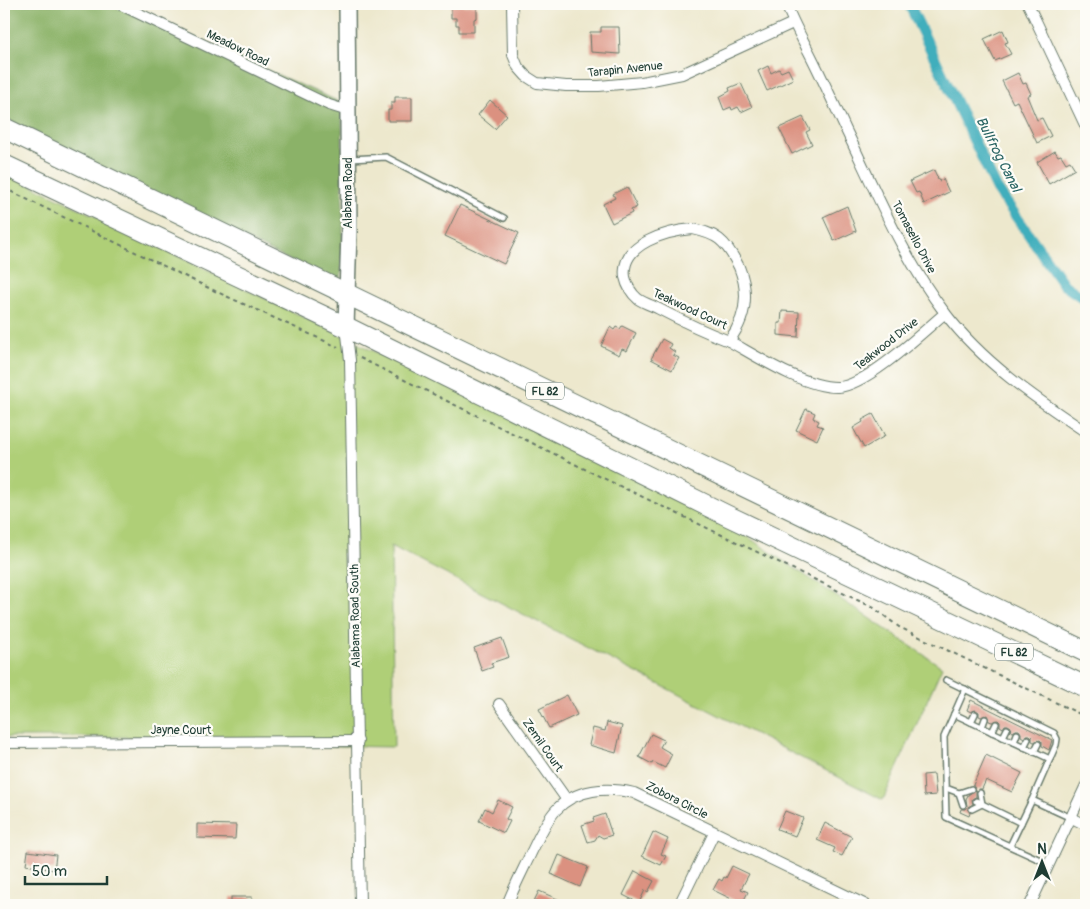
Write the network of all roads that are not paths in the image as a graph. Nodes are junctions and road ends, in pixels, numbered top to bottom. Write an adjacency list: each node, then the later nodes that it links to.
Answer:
1 (119, 4): 7 (street, Meadow Road)
2 (346, 4): 7 (street, Alabama Road)
3 (512, 4): 6 (street, Tarapin Avenue)
4 (786, 4): 6 (street, Tomasello Drive)
5 (1028, 4): 8 (street)
6 (793, 23): 14 (street, Tomasello Drive)
7 (348, 111): 10 (street, Alabama Road)
8 (1086, 127)
9 (4, 128): 13 (highway, FL 82)
10 (348, 159): 12 (lane); 13 (street, Alabama Road)
11 (4, 165): 15 (highway, FL 82)
12 (504, 218)
13 (347, 295): 15 (street, Alabama Road); 18 (highway, FL 82)
14 (945, 313): 16 (street, Teakwood Drive); 17 (street, Tomasello Drive)
15 (346, 327): 20 (highway, FL 82); 48 (street, Alabama Road South)
16 (729, 341): 16 (street, Teakwood Court)
17 (1086, 432)
18 (1086, 652)
19 (946, 680): 21 (lane)
20 (1086, 687)
21 (965, 689): 22 (lane); 29 (lane)
22 (982, 698): 23 (lane); 25 (lane)
23 (993, 703): 26 (lane); 27 (lane)
24 (499, 704): 61 (street, Zemil Court)
25 (979, 704)
26 (1003, 708): 28 (lane); 31 (lane)
27 (990, 710)
28 (1014, 713): 32 (lane); 34 (lane)
29 (954, 714): 35 (lane); 56 (lane)
30 (975, 714): 35 (lane)
31 (1000, 714)
32 (1024, 718): 36 (lane); 38 (lane)
33 (985, 719): 39 (lane)
34 (1011, 720)
35 (971, 722): 39 (lane)
36 (1035, 723): 40 (lane); 42 (lane)
37 (996, 724): 43 (lane)
38 (1021, 725)
39 (982, 727): 43 (lane)
40 (1045, 728): 45 (lane); 54 (lane)
41 (1007, 729): 46 (lane)
42 (1032, 730)
43 (992, 732): 46 (lane)
44 (1017, 734): 49 (lane)
45 (1042, 735)
46 (1003, 737): 49 (lane)
47 (1028, 739): 52 (lane)
48 (358, 741): 50 (street, Jayne Court); 74 (street, Alabama Road South)
49 (1014, 742): 52 (lane)
50 (4, 743)
51 (1038, 744): 53 (lane)
52 (1024, 747): 53 (lane)
53 (1034, 752): 54 (lane)
54 (1050, 760): 62 (lane)
55 (1086, 785): 67 (street)
56 (946, 788): 58 (lane); 71 (lane)
57 (970, 789): 58 (lane)
58 (959, 793): 60 (lane); 65 (lane)
59 (980, 794): 64 (lane)
60 (967, 797)
61 (567, 800): 70 (street, Zobora Circle); 75 (street, Zobora Circle)
62 (1032, 800): 67 (lane); 68 (lane)
63 (976, 801): 64 (lane)
64 (982, 804): 66 (lane); 68 (lane)
65 (963, 805)
66 (972, 809)
67 (1072, 818): 69 (street); 72 (street)
68 (1021, 823): 71 (lane)
69 (1086, 825)
70 (714, 833): 73 (street, Zobora Circle); 76 (street)
71 (1010, 846): 72 (lane)
72 (1050, 864): 78 (street)
73 (854, 903): 77 (street, Zobora Circle)
74 (360, 905)
75 (507, 905)
76 (679, 905)
77 (866, 905)
78 (1030, 905)

